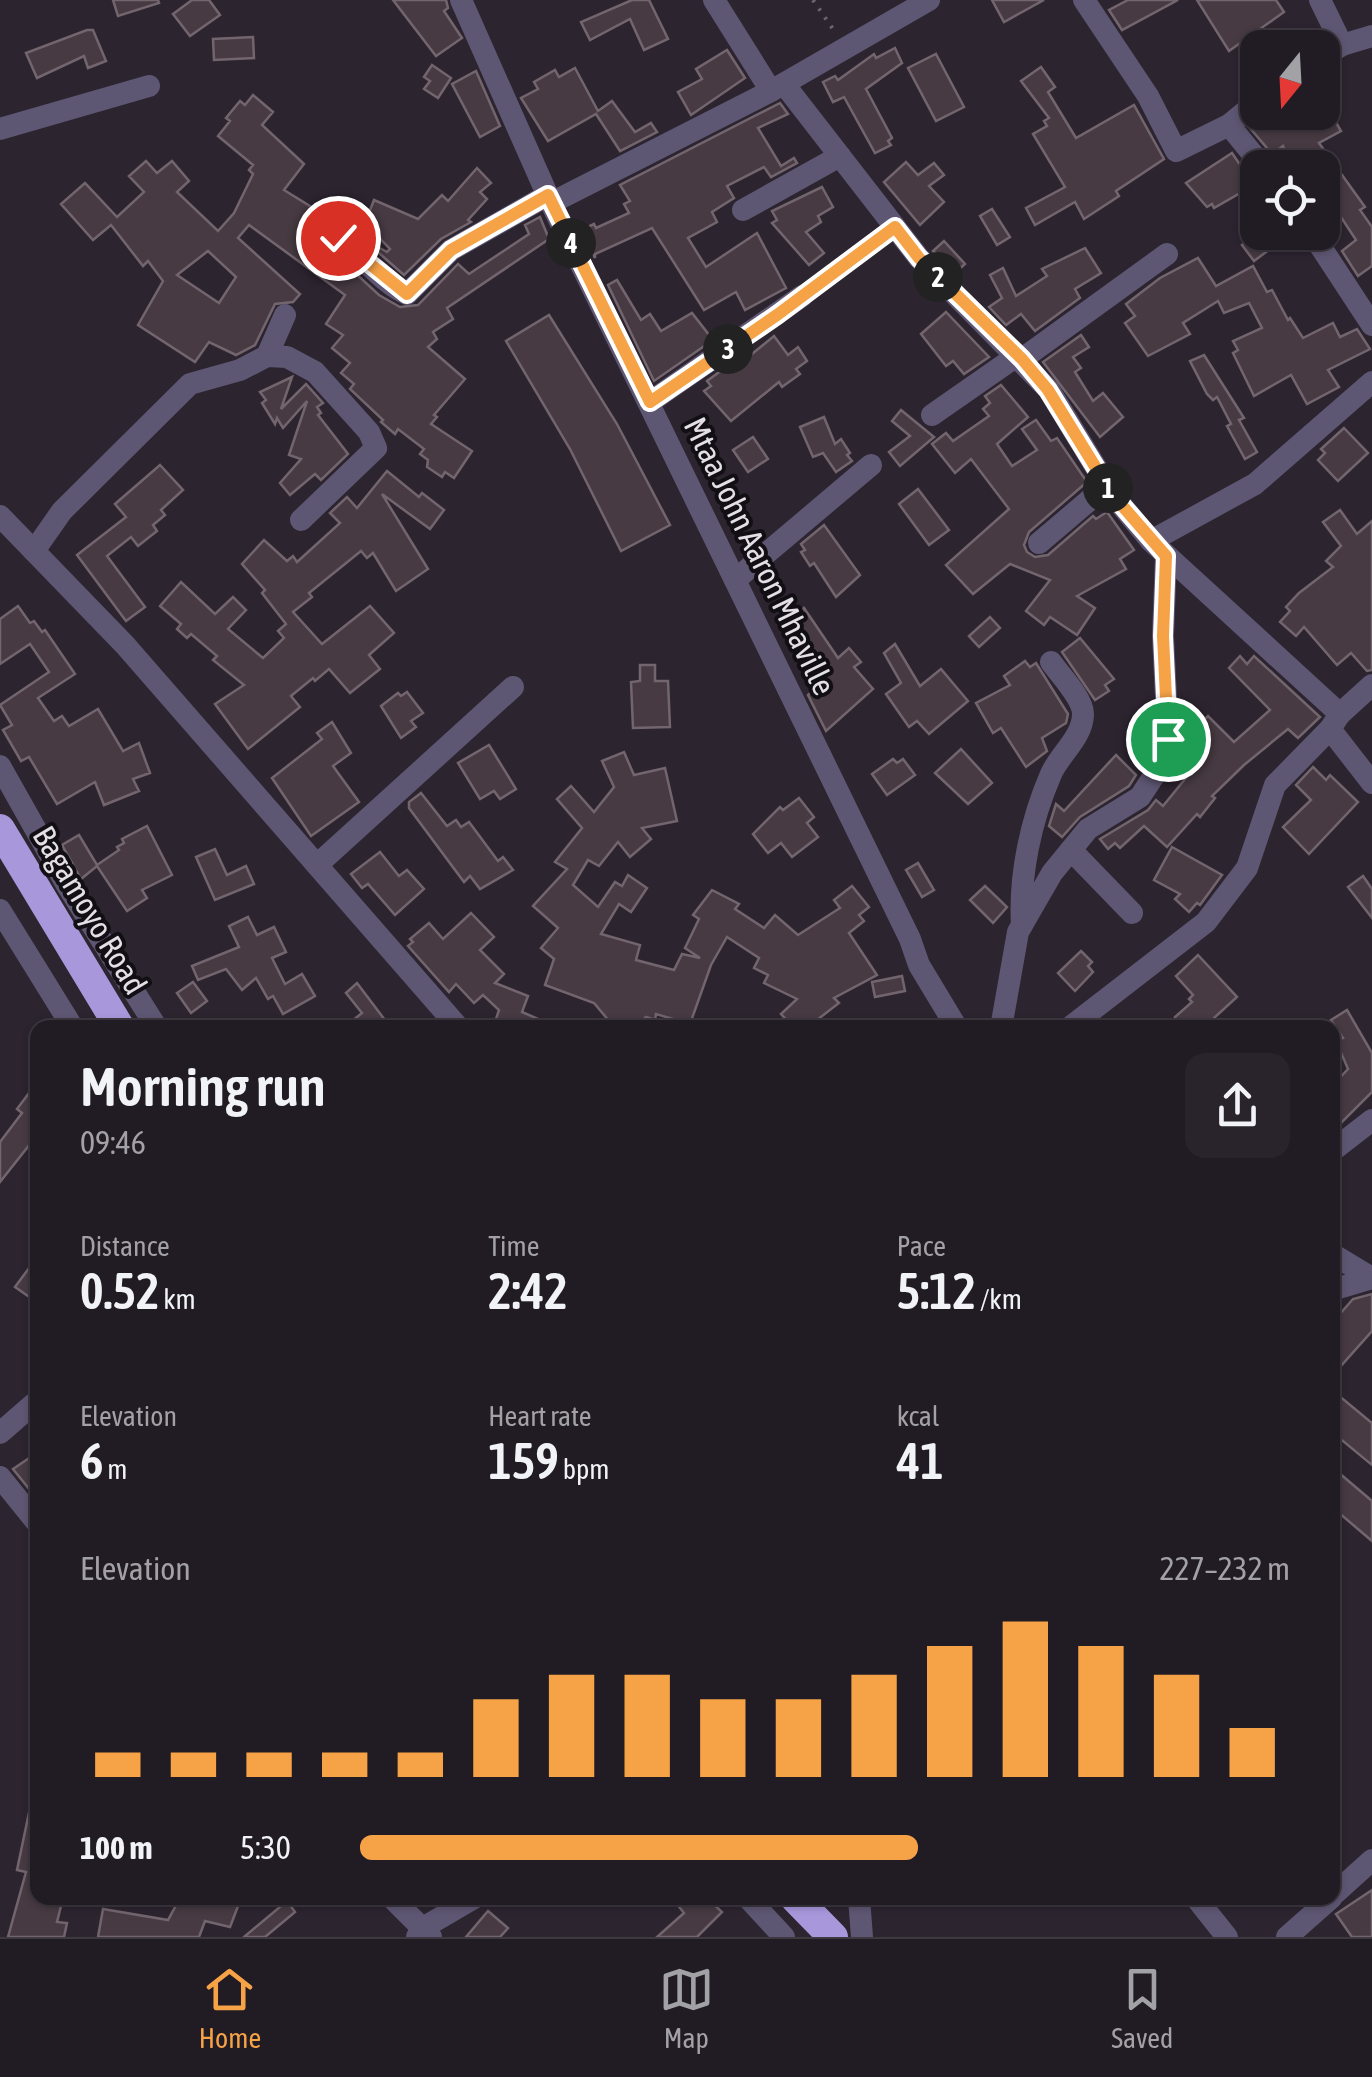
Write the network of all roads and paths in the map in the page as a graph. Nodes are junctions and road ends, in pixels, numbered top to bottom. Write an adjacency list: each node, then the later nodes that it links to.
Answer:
1 (461, 0): 18 (street, Mtaa John Aaron Mhaville)
2 (714, 0): 12 (street)
3 (813, 0): 9 (path)
4 (929, 0): 9 (street)
5 (1084, 0): 14 (street)
6 (1320, 0): 7 (street)
7 (1327, 30)
8 (1372, 36): 10 (street)
9 (846, 48): 12 (street)
10 (1340, 49)
11 (150, 86): 15 (street)
12 (778, 88): 17 (street); 18 (street)
13 (1240, 116): 14 (street)
14 (1229, 125): 16 (street)
15 (0, 129)
16 (1249, 150)
17 (840, 156): 19 (street); 20 (street)
18 (550, 199): 21 (street); 30 (street, Mtaa John Aaron Mhaville)
19 (744, 210)
20 (895, 227): 24 (path); 28 (street)
21 (338, 238)
22 (1322, 250): 26 (street)
23 (1167, 254): 28 (street)
24 (802, 296): 30 (street)
25 (285, 315): 27 (street)
26 (1372, 325)
27 (267, 356): 35 (street); 38 (street)
28 (1020, 357): 31 (street); 33 (street)
29 (1372, 382): 37 (street)
30 (650, 402): 39 (street, Mtaa John Aaron Mhaville)
31 (932, 415)
32 (872, 465): 39 (street)
33 (1106, 486): 36 (street); 37 (street)
34 (0, 516): 38 (street)
35 (301, 520)
36 (1040, 543)
37 (1158, 549): 43 (street); 47 (street)
38 (34, 552): 48 (street)
39 (734, 580): 56 (street, Mtaa John Aaron Mhaville)
40 (1051, 662): 51 (street)
41 (1372, 686): 43 (street)
42 (512, 687): 48 (street)
43 (1335, 722): 45 (street); 58 (street)
44 (0, 766): 54 (street)
45 (1372, 783)
46 (0, 829): 53 (highway, Bagamoyo Road)
47 (1072, 850): 50 (street); 51 (street)
48 (318, 865): 55 (street)
49 (0, 910): 52 (street)
50 (1132, 913)
51 (1022, 924): 57 (street)
52 (68, 1020)
53 (115, 1020)
54 (152, 1020)
55 (452, 1020)
56 (952, 1020)
57 (1003, 1020)
58 (1079, 1020)
59 (1372, 1120): 60 (street)
60 (1340, 1144)
61 (1340, 1259): 62 (street)
62 (1372, 1278): 63 (street)
63 (1340, 1288)
64 (30, 1407): 65 (street)
65 (0, 1434)
66 (0, 1477): 67 (street)
67 (30, 1514)
68 (1372, 1860): 69 (street)
69 (1340, 1890)
70 (398, 1905): 77 (street)
71 (464, 1905): 77 (street)
72 (754, 1905): 78 (street)
73 (802, 1905): 79 (highway)
74 (860, 1905): 80 (street)
75 (1202, 1905): 81 (street)
76 (1323, 1905): 82 (street)
77 (423, 1934)
78 (784, 1937)
79 (833, 1937)
80 (862, 1937)
81 (1228, 1937)
82 (1287, 1937)

